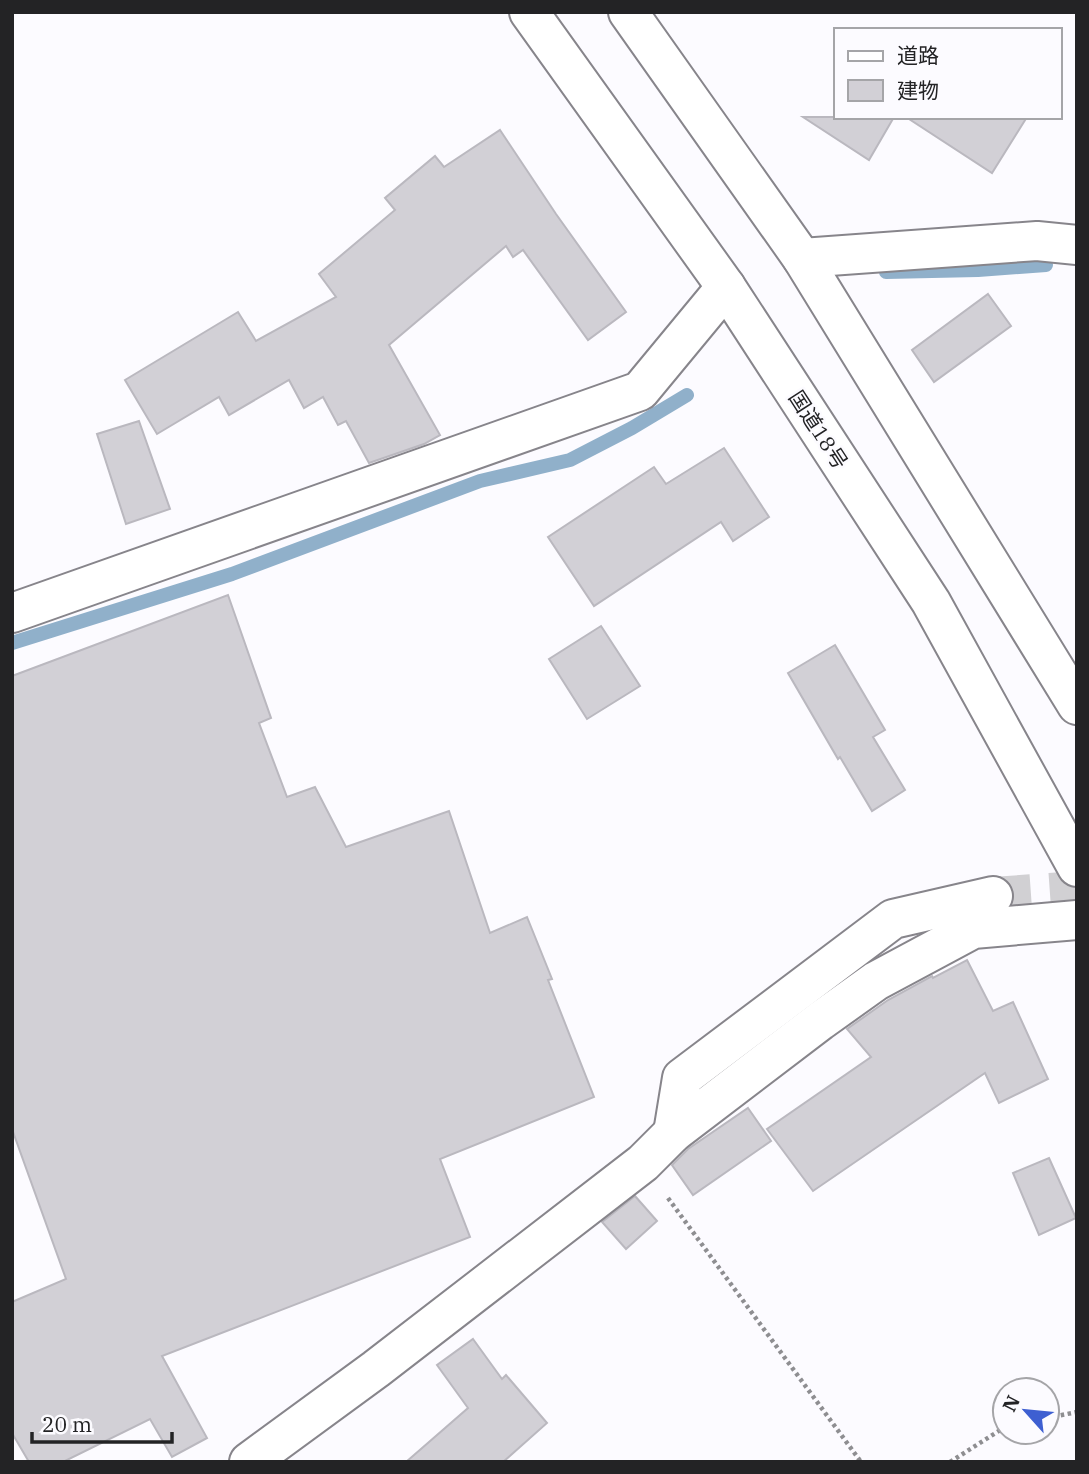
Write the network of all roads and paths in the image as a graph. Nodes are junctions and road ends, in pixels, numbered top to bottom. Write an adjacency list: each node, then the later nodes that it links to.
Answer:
1 (529, 12): 5 (main road, 国道18号)
2 (628, 12): 4 (main road)
3 (1077, 245): 4 (main road)
4 (802, 258): 7 (main road)
5 (726, 287): 6 (main road); 8 (main road, 国道18号)
6 (12, 613)
7 (1077, 705)
8 (1077, 867)
9 (993, 896): 11 (main road)
10 (1077, 920): 11 (main road)
11 (673, 1133): 12 (main road)
12 (643, 1163): 14 (main road); 15 (path)
13 (991, 1436): 16 (path)
14 (249, 1462)
15 (861, 1462)
16 (950, 1462)

